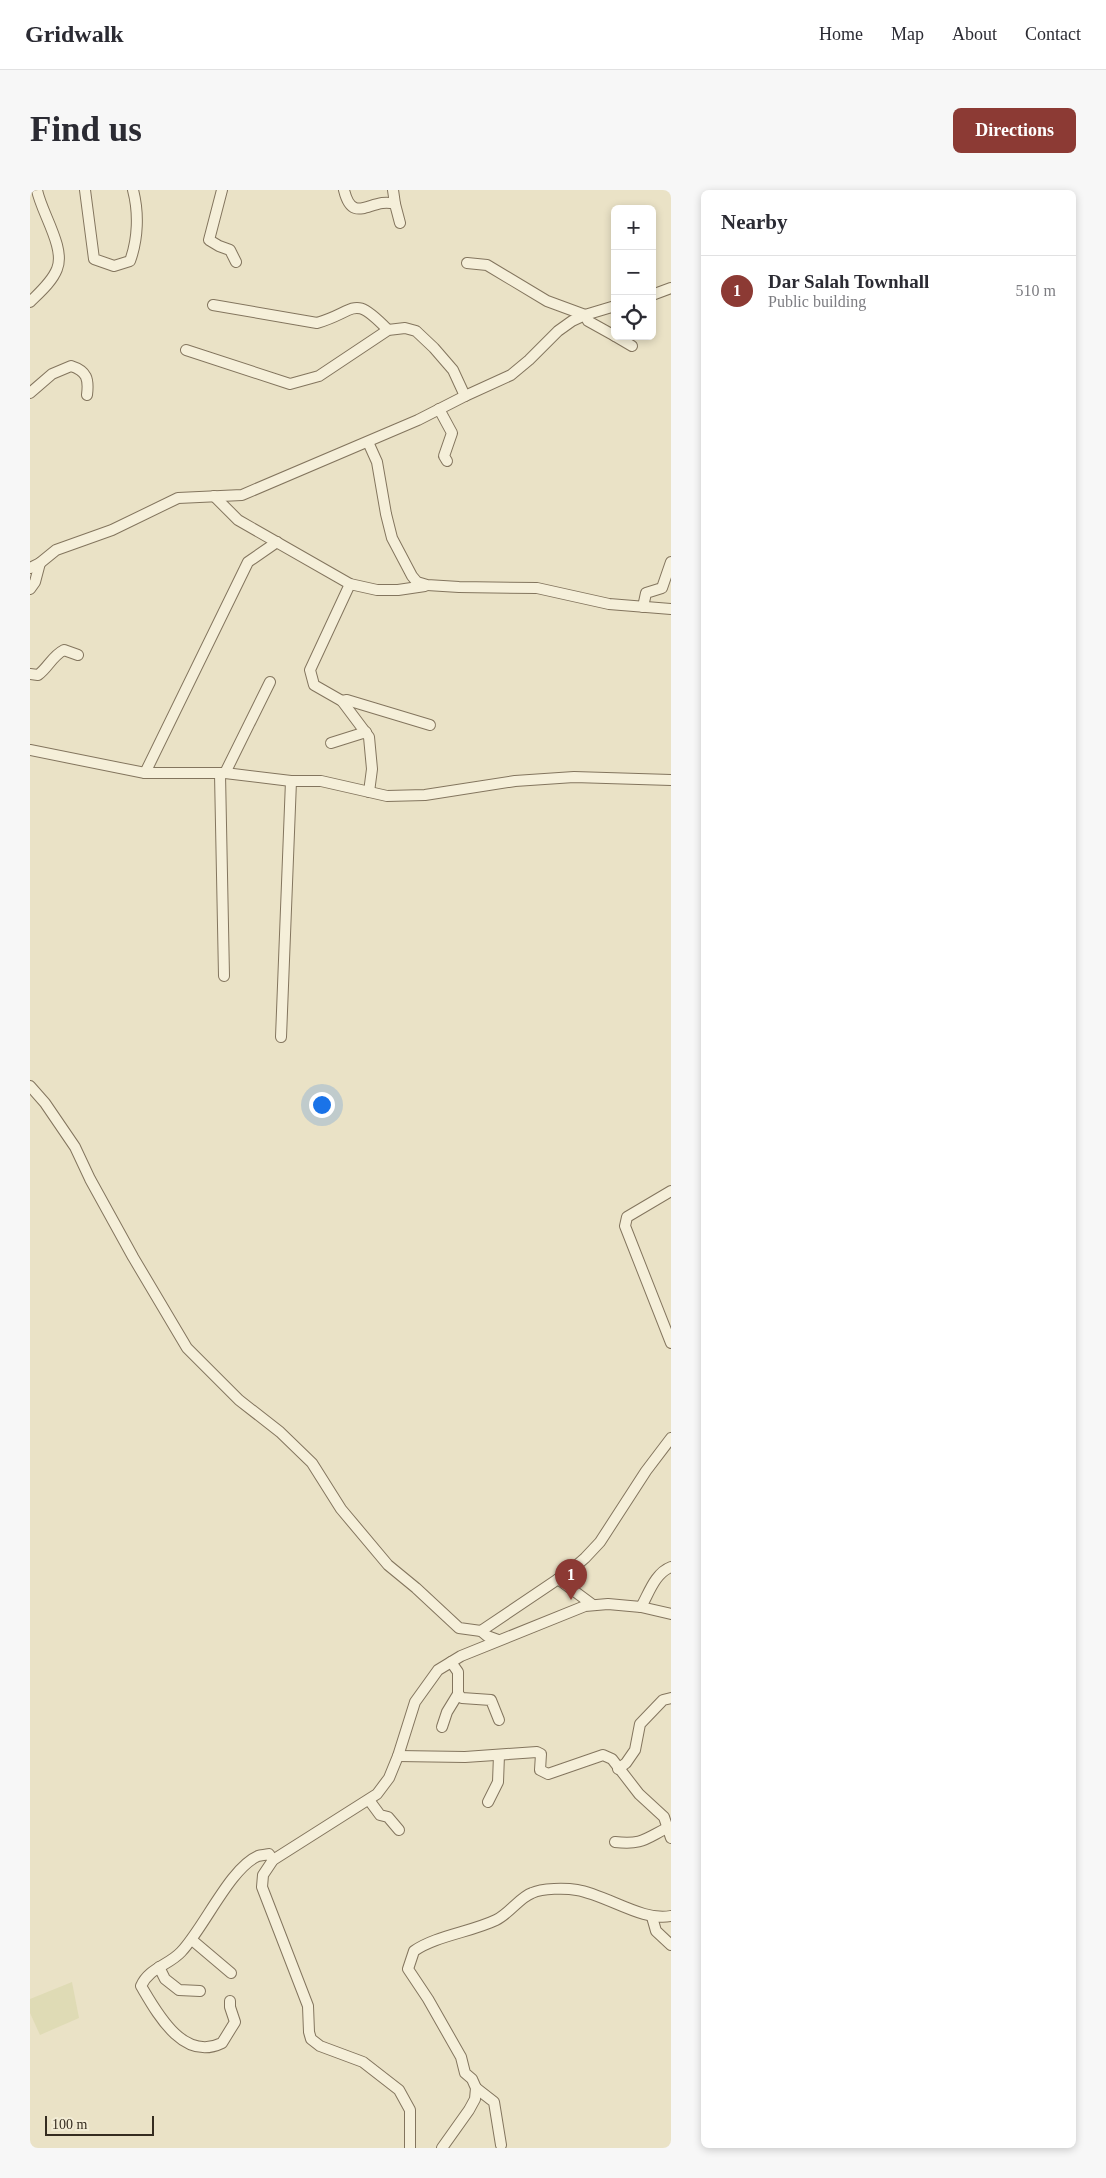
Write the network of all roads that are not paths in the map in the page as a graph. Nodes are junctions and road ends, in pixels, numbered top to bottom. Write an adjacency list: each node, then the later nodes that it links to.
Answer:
1 (37, 190): 13 (street)
2 (85, 190): 3 (street)
3 (133, 190)
4 (222, 190): 9 (street)
5 (344, 190): 7 (street)
6 (393, 190): 7 (street)
7 (395, 204): 8 (street)
8 (400, 223)
9 (236, 262)
10 (467, 263): 16 (street)
11 (671, 288): 12 (street)
12 (656, 294)
13 (30, 302)
14 (213, 305): 17 (street)
15 (611, 307): 16 (street)
16 (585, 315): 18 (street); 24 (street)
17 (388, 330): 21 (street); 24 (street)
18 (611, 334)
19 (622, 340): 20 (street)
20 (632, 346)
21 (186, 350)
22 (30, 393): 23 (street)
23 (87, 395)
24 (465, 396): 25 (street)
25 (439, 409): 26 (street); 27 (street)
26 (368, 442): 28 (street); 36 (street)
27 (447, 462)
28 (242, 495): 29 (street); 30 (street)
29 (214, 496): 30 (street); 33 (street)
30 (238, 520): 31 (street)
31 (276, 542): 35 (street); 48 (street)
32 (671, 562): 38 (street)
33 (40, 563): 34 (street); 37 (street)
34 (30, 568)
35 (350, 584): 36 (street); 43 (street)
36 (427, 585): 38 (street)
37 (30, 589)
38 (643, 607): 39 (street)
39 (671, 609)
40 (78, 655): 41 (street)
41 (30, 674)
42 (270, 682): 49 (street)
43 (342, 702): 44 (street); 45 (street)
44 (430, 725)
45 (366, 732): 46 (street); 52 (street)
46 (331, 743)
47 (30, 750): 48 (street)
48 (145, 773): 49 (street)
49 (223, 773): 50 (street); 53 (street)
50 (291, 780): 52 (street); 54 (street)
51 (671, 780): 52 (street)
52 (369, 792)
53 (224, 976)
54 (281, 1037)
55 (30, 1086): 65 (street)
56 (671, 1191): 57 (street)
57 (668, 1323): 58 (street)
58 (671, 1343)
59 (671, 1438): 61 (street)
60 (671, 1567): 63 (street)
61 (558, 1579): 62 (street); 65 (street)
62 (593, 1605): 63 (street); 66 (street)
63 (641, 1607): 64 (street)
64 (671, 1614)
65 (481, 1631): 66 (street)
66 (498, 1640): 67 (street)
67 (451, 1662): 68 (street); 73 (street)
68 (458, 1694): 70 (street); 71 (street)
69 (671, 1698): 74 (street)
70 (499, 1720)
71 (442, 1727)
72 (499, 1755): 73 (street); 74 (street); 76 (street)
73 (398, 1756): 75 (street)
74 (618, 1769): 77 (street)
75 (369, 1800): 78 (street); 80 (street)
76 (488, 1802)
77 (669, 1827): 79 (street)
78 (399, 1830)
79 (615, 1842)
80 (274, 1860): 83 (street); 91 (street)
81 (671, 1916): 82 (street)
82 (652, 1918): 84 (street); 89 (street)
83 (192, 1940): 85 (street); 86 (street)
84 (671, 1944)
85 (159, 1967): 87 (street); 88 (street)
86 (230, 1973)
87 (200, 1991)
88 (230, 2001)
89 (476, 2088): 90 (street); 92 (street)
90 (500, 2144)
91 (410, 2148)
92 (442, 2148)

